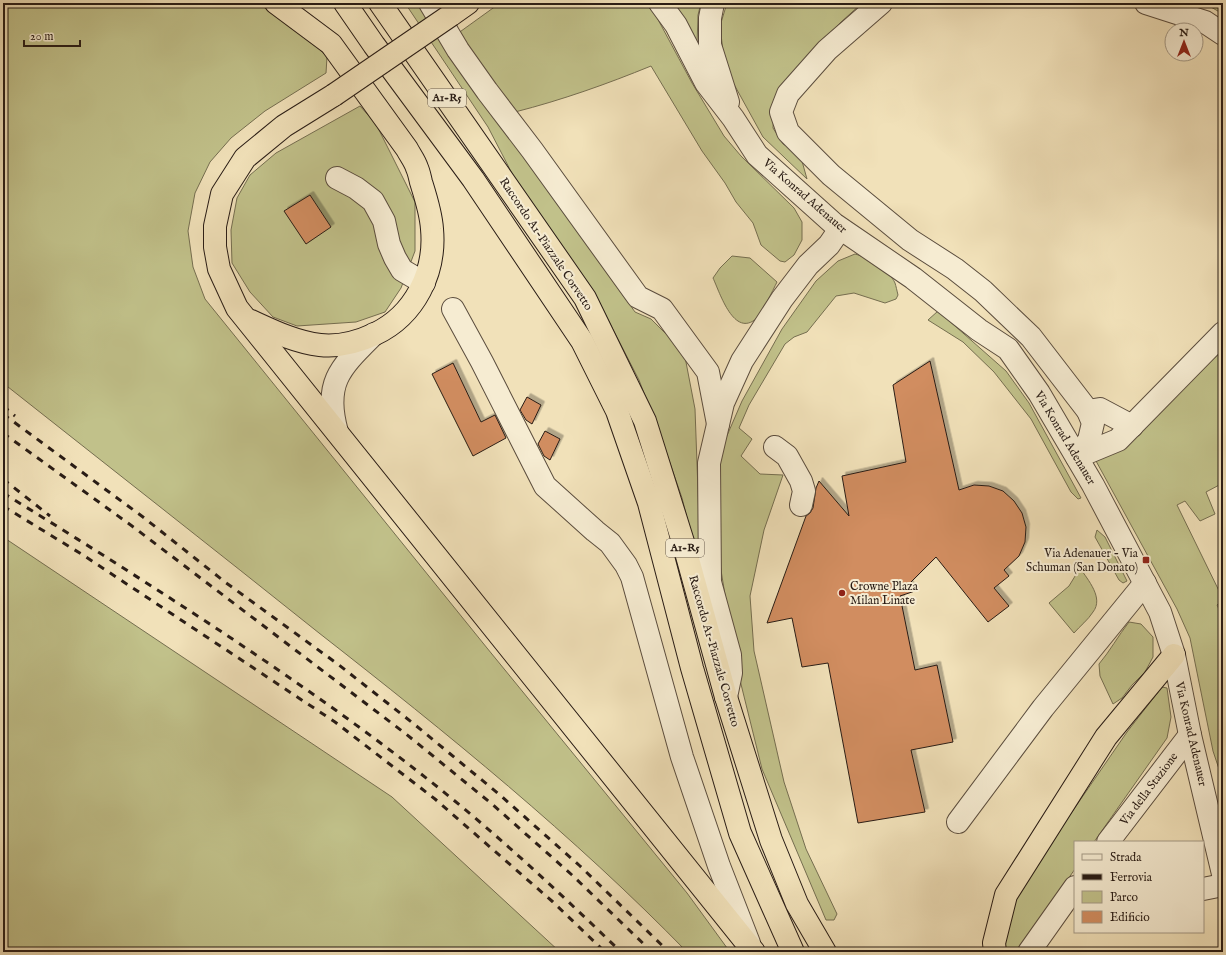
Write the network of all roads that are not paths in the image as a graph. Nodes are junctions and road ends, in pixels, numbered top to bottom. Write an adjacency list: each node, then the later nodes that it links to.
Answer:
1 (276, 3): 16 (highway)
2 (346, 3): 39 (highway, Raccordo A1-Piazzale Corvetto / A1-R5)
3 (380, 3): 11 (highway, Raccordo A1-Piazzale Corvetto)
4 (387, 3): 11 (street)
5 (430, 3): 22 (street)
6 (660, 3): 13 (street, Via Konrad Adenauer)
7 (713, 3): 13 (street, Via Konrad Adenauer)
8 (881, 3): 21 (street)
9 (1146, 3): 12 (street)
10 (459, 9): 18 (highway, bridge)
11 (398, 29): 30 (highway, Raccordo A1-Piazzale Corvetto / A1-R5)
12 (1223, 34)
13 (733, 118): 15 (street, Via Konrad Adenauer)
14 (337, 178): 16 (street)
15 (840, 229): 22 (street); 26 (street, Via Konrad Adenauer)
16 (424, 283): 20 (highway)
17 (453, 309): 38 (street)
18 (247, 320): 20 (highway); 24 (highway)
19 (1223, 333): 23 (street)
20 (374, 334): 24 (street)
21 (1088, 411): 23 (street); 26 (street)
22 (718, 424): 30 (street)
23 (1132, 426): 26 (street)
24 (337, 432): 38 (highway)
25 (775, 447): 27 (street)
26 (1077, 457): 28 (street, Via Konrad Adenauer)
27 (801, 505)
28 (1145, 583): 29 (street, Via Konrad Adenauer); 32 (street)
29 (1174, 656): 31 (street, Via Konrad Adenauer); 41 (highway)
30 (726, 697): 40 (highway, Raccordo A1-Piazzale Corvetto / A1-R5)
31 (1190, 735): 33 (street, Via della Stazione); 34 (street, Via Konrad Adenauer)
32 (958, 822)
33 (1109, 841)
34 (1223, 874)
35 (1223, 885): 37 (street)
36 (1074, 888): 42 (street)
37 (1204, 889)
38 (753, 950)
39 (792, 952)
40 (825, 952)
41 (994, 952)
42 (1030, 952)

